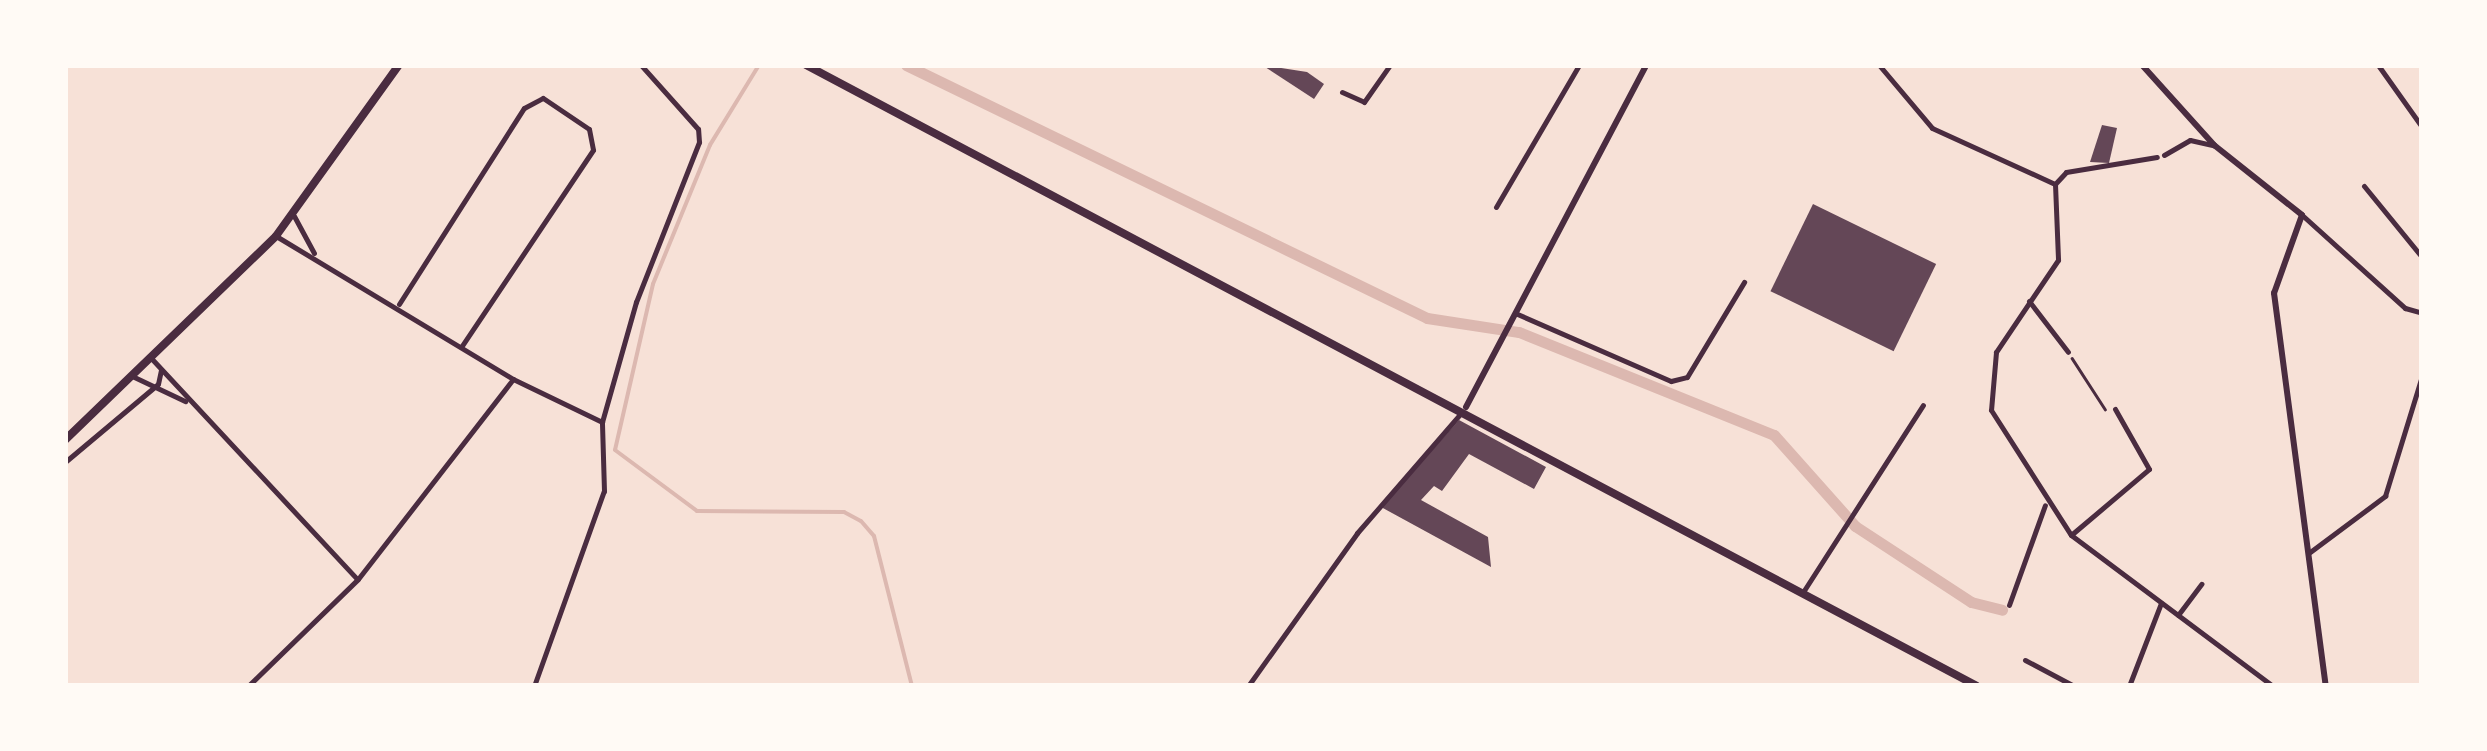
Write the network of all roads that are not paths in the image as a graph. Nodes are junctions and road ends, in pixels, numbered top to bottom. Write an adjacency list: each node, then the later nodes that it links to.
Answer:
1 (400, 65): 17 (main road)
2 (641, 65): 38 (street)
3 (806, 65): 36 (main road)
4 (1390, 65): 10 (street)
5 (1579, 65): 15 (street)
6 (1646, 65): 25 (street)
7 (1879, 65): 13 (street)
8 (2142, 65): 12 (street)
9 (2378, 65): 11 (street)
10 (1342, 92)
11 (2422, 126)
12 (2214, 145): 13 (street); 16 (street)
13 (2055, 184): 22 (street)
14 (2364, 186): 20 (street)
15 (1496, 207)
16 (2302, 215): 24 (street); 43 (street)
17 (294, 216): 18 (main road); 19 (street)
18 (276, 236): 19 (street); 28 (main road)
19 (314, 253): 23 (street)
20 (2422, 257)
21 (1744, 282): 25 (street)
22 (2029, 300): 27 (street); 41 (street)
23 (399, 304): 26 (street); 26 (street)
24 (2422, 312)
25 (1513, 317): 36 (street)
26 (462, 346): 32 (street)
27 (2068, 352)
28 (151, 358): 29 (street); 30 (main road)
29 (160, 368): 33 (street); 34 (street)
30 (132, 376): 33 (street); 39 (main road)
31 (2422, 376): 43 (street)
32 (514, 379): 38 (street); 44 (street)
33 (150, 388): 34 (street); 40 (street)
34 (188, 402): 44 (street)
35 (1923, 404): 46 (street)
36 (1466, 407): 46 (main road); 53 (street)
37 (2116, 409): 42 (street)
38 (602, 422): 52 (street)
39 (65, 440)
40 (65, 462)
41 (2045, 505): 42 (street); 48 (street)
42 (2071, 535): 47 (street)
43 (2310, 552): 58 (street)
44 (358, 580): 51 (street)
45 (2201, 584): 49 (street)
46 (1801, 594): 54 (main road)
47 (2161, 603): 49 (street); 56 (street)
48 (2009, 604)
49 (2178, 615): 57 (street)
50 (2025, 660): 55 (street)
51 (248, 686)
52 (534, 686)
53 (1248, 686)
54 (1977, 686)
55 (2074, 686)
56 (2129, 686)
57 (2273, 686)
58 (2326, 686)

